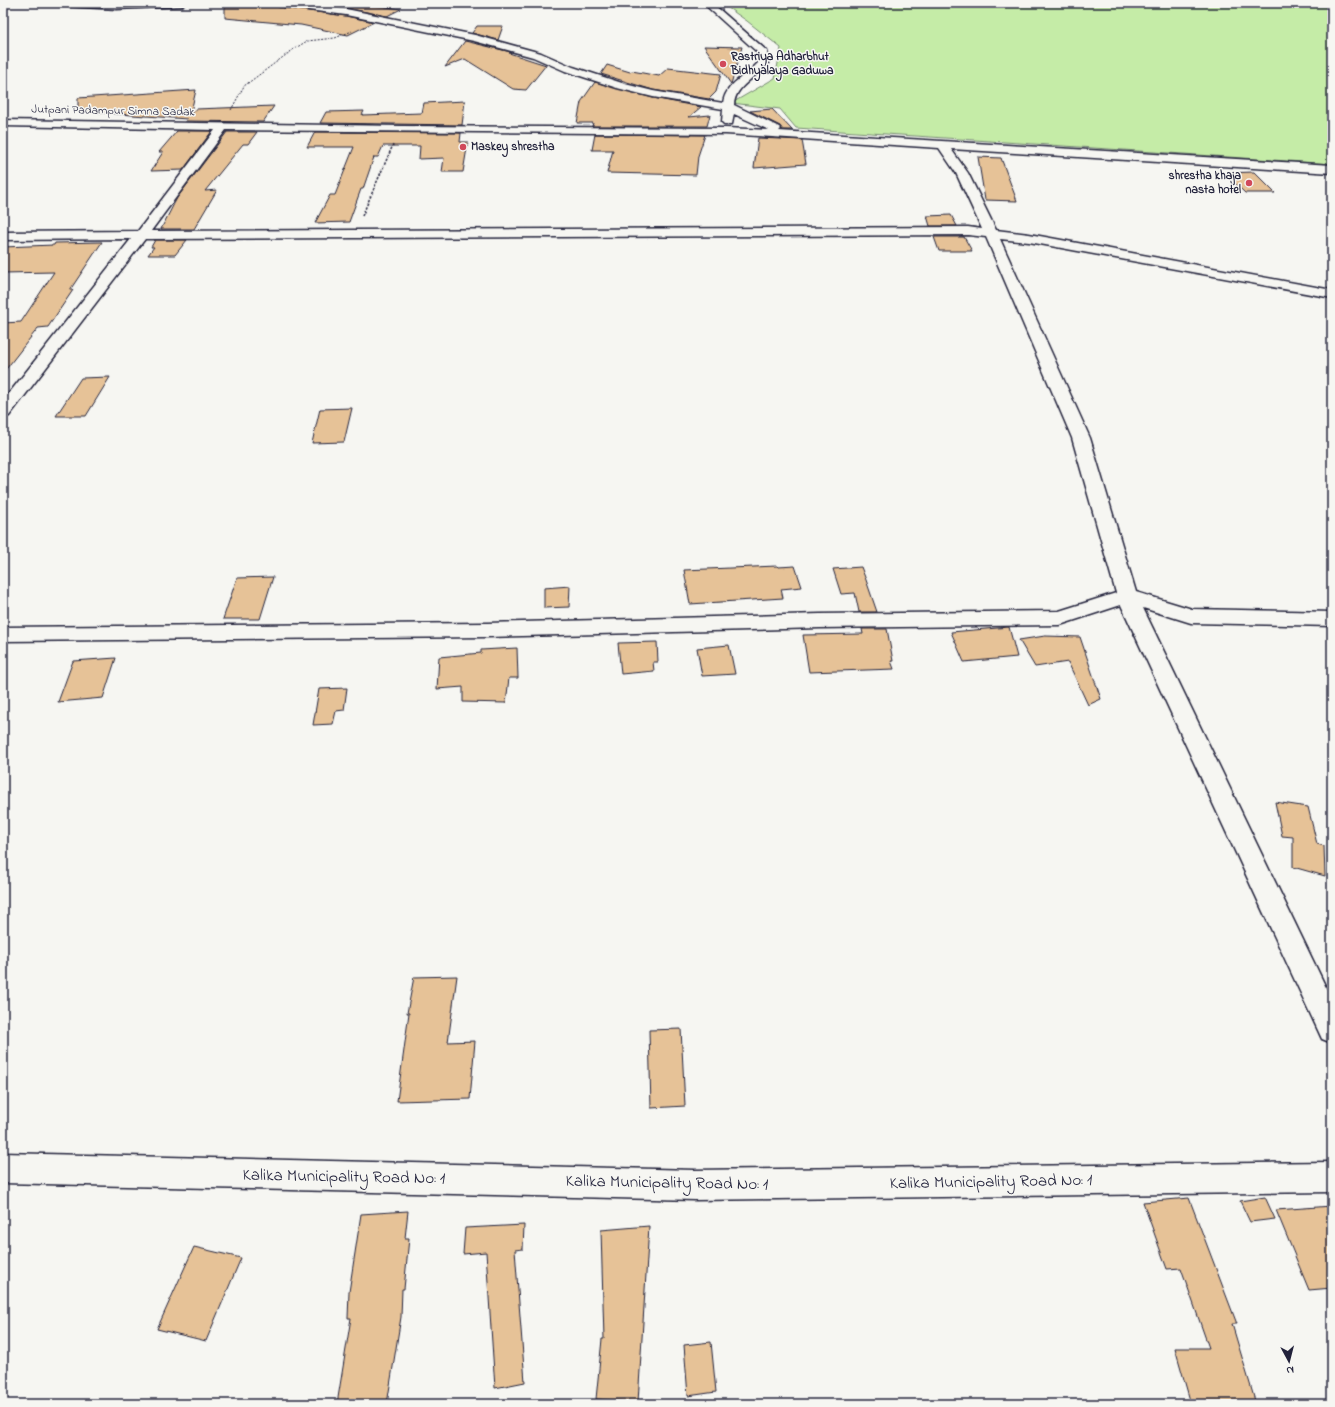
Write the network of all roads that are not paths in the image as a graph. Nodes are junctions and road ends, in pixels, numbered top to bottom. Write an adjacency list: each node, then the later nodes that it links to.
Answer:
1 (64, 3): 2 (street)
2 (182, 3)
3 (279, 3): 5 (street)
4 (706, 3): 5 (street)
5 (729, 107): 8 (street); 9 (street)
6 (3, 123): 7 (street, Jutpani Padampur Simna Sadak)
7 (223, 126): 8 (street, Jutpani Padampur Simna Sadak); 14 (street)
8 (726, 131): 9 (street, Jutpani Padampur Simna Sadak)
9 (786, 134): 10 (street, Jutpani Padampur Simna Sadak)
10 (942, 144): 11 (street, Jutpani Padampur Simna Sadak); 12 (street)
11 (1332, 169)
12 (991, 233): 14 (street); 15 (street); 17 (street)
13 (3, 236): 14 (street)
14 (141, 236): 16 (street)
15 (1332, 294)
16 (3, 412)
17 (1127, 596): 18 (street); 19 (street); 20 (street)
18 (1332, 619)
19 (3, 634)
20 (1329, 1025)
21 (3, 1168): 22 (street, Kalika Municipality Road No: 1)
22 (1332, 1177)

